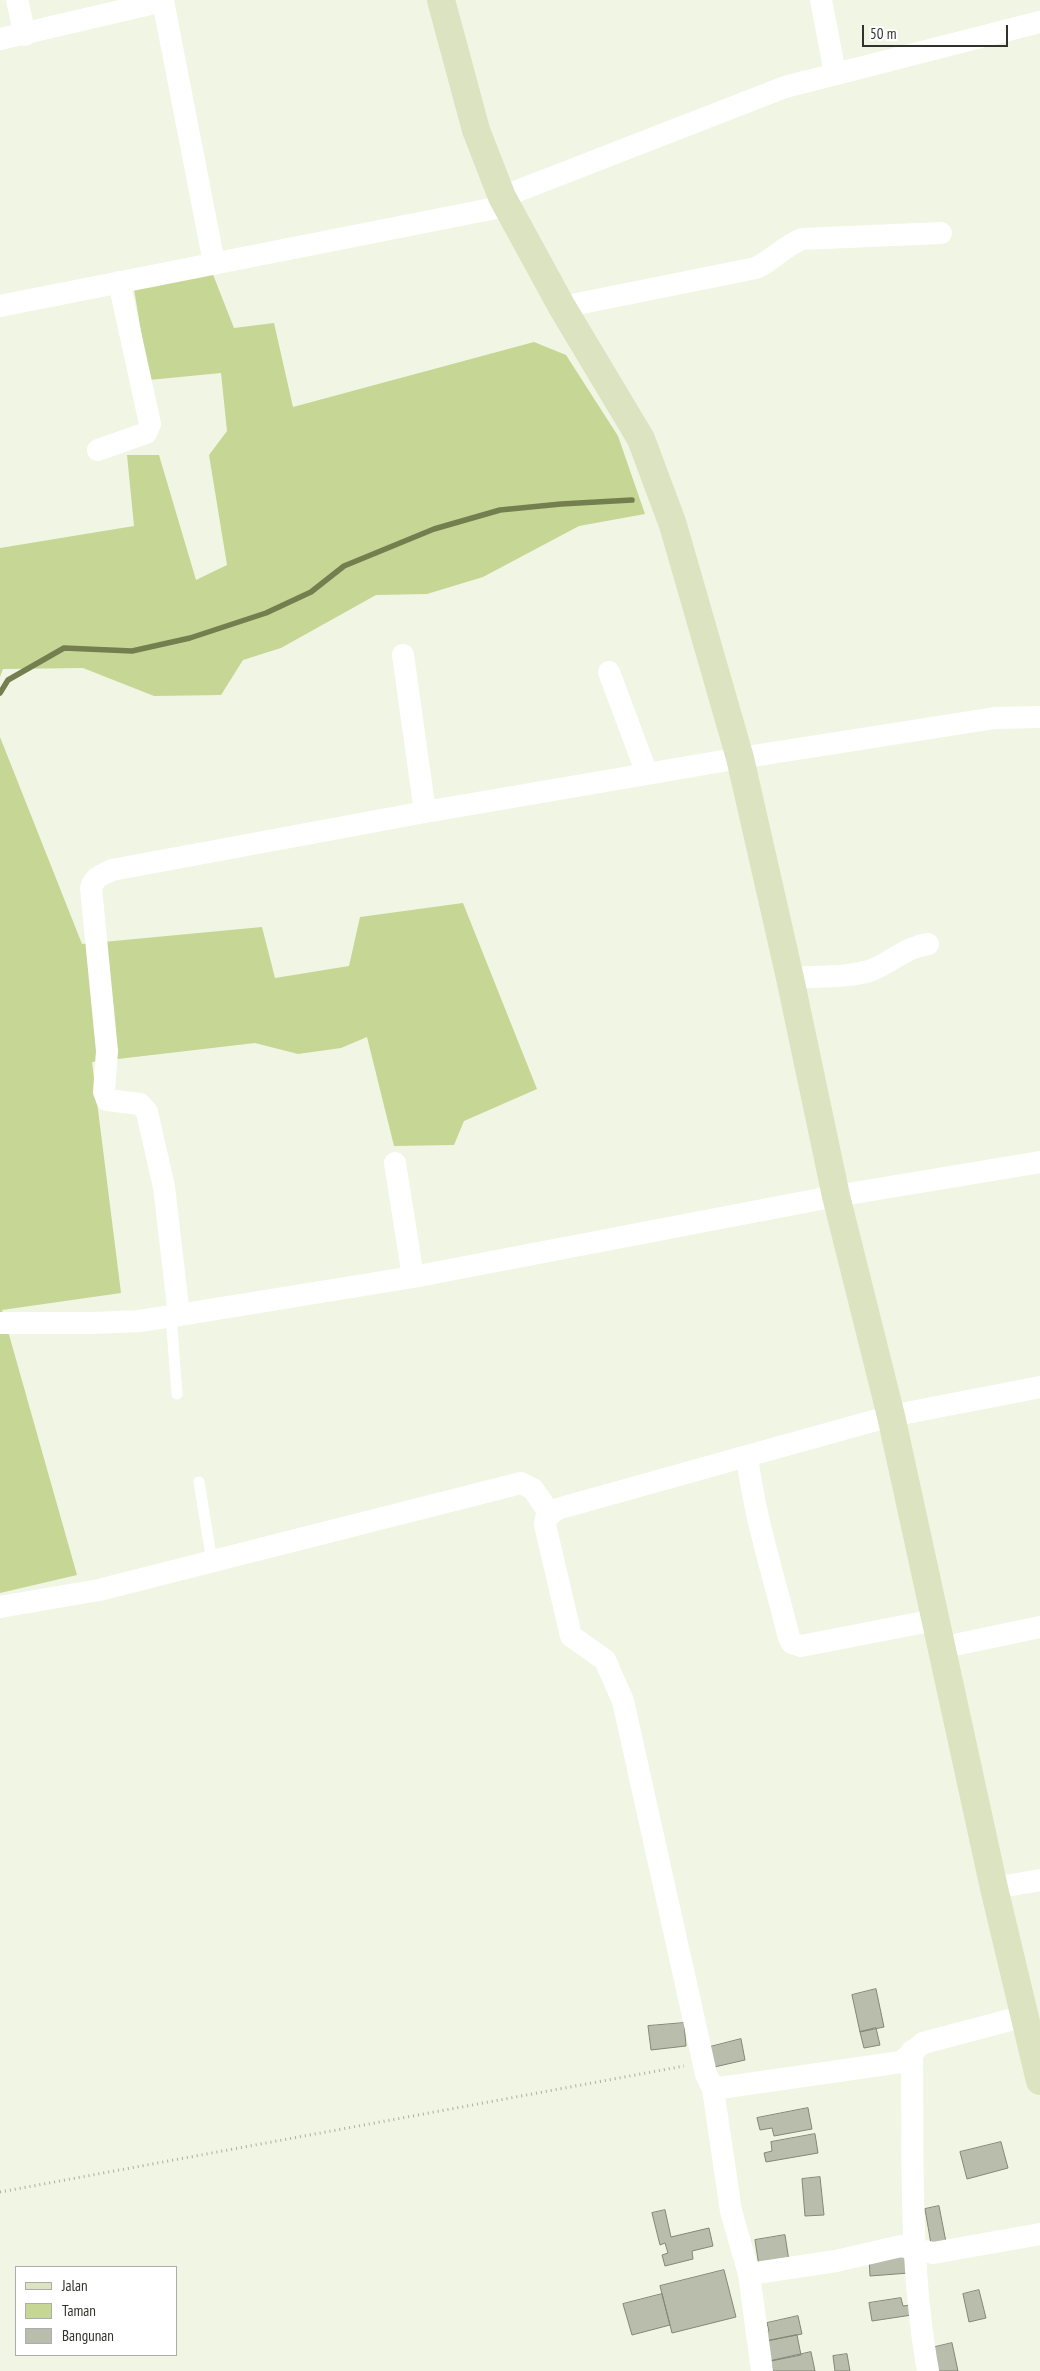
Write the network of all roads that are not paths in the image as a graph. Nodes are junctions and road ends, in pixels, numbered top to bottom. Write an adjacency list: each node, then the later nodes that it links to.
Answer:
1 (17, 0): 6 (street)
2 (441, 0): 9 (main road)
3 (821, 0): 8 (street)
4 (166, 1): 6 (street); 11 (street)
5 (1040, 22): 8 (street)
6 (25, 34): 7 (street)
7 (0, 39)
8 (835, 74): 9 (street)
9 (504, 201): 11 (street); 14 (main road)
10 (941, 232): 14 (street)
11 (214, 263): 12 (street)
12 (119, 282): 13 (street); 15 (street)
13 (0, 306)
14 (562, 307): 19 (main road)
15 (98, 450)
16 (403, 655): 21 (street)
17 (609, 672): 20 (street)
18 (1040, 717): 19 (street)
19 (740, 758): 20 (street); 23 (main road)
20 (647, 774): 21 (street)
21 (425, 812): 28 (street)
22 (928, 944): 23 (street)
23 (790, 978): 26 (main road)
24 (1040, 1162): 26 (street)
25 (395, 1164): 27 (street)
26 (836, 1196): 27 (street); 32 (main road)
27 (414, 1277): 28 (street)
28 (175, 1316): 29 (street); 31 (lane)
29 (0, 1323)
30 (1040, 1387): 32 (street)
31 (177, 1394)
32 (891, 1416): 33 (street); 38 (main road)
33 (747, 1456): 35 (street); 38 (street)
34 (199, 1482): 36 (lane)
35 (550, 1514): 36 (street); 46 (street)
36 (212, 1562): 37 (street)
37 (0, 1607)
38 (935, 1620): 40 (main road)
39 (1040, 1627): 40 (street)
40 (940, 1648): 42 (main road)
41 (1040, 1880): 42 (street)
42 (994, 1888): 43 (main road)
43 (1025, 2016): 44 (street); 45 (main road)
44 (912, 2050): 46 (street); 48 (street)
45 (1040, 2081)
46 (713, 2089): 49 (street)
47 (1040, 2234): 48 (street)
48 (914, 2250): 49 (street); 51 (street)
49 (749, 2274): 50 (street)
50 (762, 2371)
51 (928, 2371)

